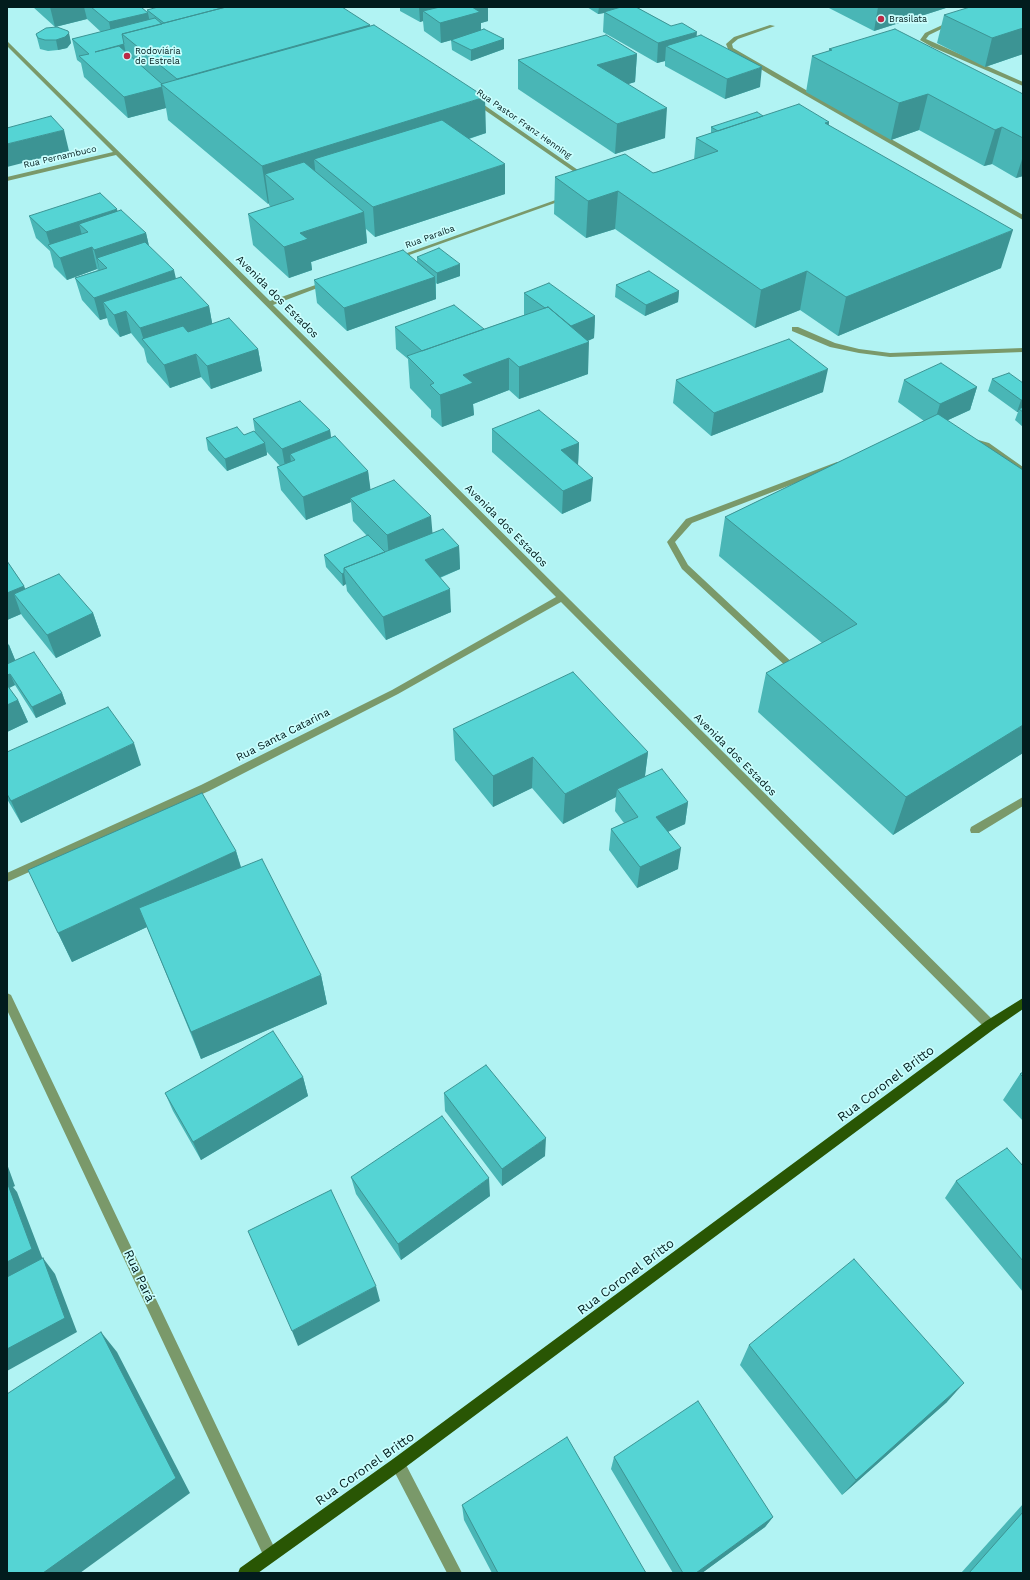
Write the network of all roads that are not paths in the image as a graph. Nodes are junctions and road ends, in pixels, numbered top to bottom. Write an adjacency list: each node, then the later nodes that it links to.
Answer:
1 (959, 20): 4 (street)
2 (772, 26): 10 (street)
3 (7, 43): 6 (street, Avenida dos Estados)
4 (1023, 84)
5 (469, 97): 8 (street, Rua Pastor Franz Henning)
6 (117, 153): 7 (street, Rua Pernambuco); 13 (street, Avenida dos Estados)
7 (7, 179)
8 (592, 182)
9 (576, 194): 11 (street, Rua Paraíba)
10 (1023, 218)
11 (388, 261)
12 (336, 280): 13 (street)
13 (268, 304): 19 (street, Avenida dos Estados)
14 (795, 329): 15 (street)
15 (1023, 350)
16 (966, 438): 18 (street)
17 (848, 460): 20 (street)
18 (1023, 471)
19 (562, 598): 23 (street, Rua Santa Catarina); 26 (street, Avenida dos Estados)
20 (794, 669)
21 (1023, 801): 22 (street)
22 (975, 830)
23 (7, 878)
24 (7, 998): 28 (street, Rua Pará)
25 (1023, 1003): 26 (main road, Rua Coronel Britto)
26 (990, 1025): 27 (main road, Rua Coronel Britto)
27 (398, 1464): 28 (main road, Rua Coronel Britto); 30 (street)
28 (270, 1554): 29 (main road, Rua Coronel Britto)
29 (245, 1573)
30 (455, 1573)

